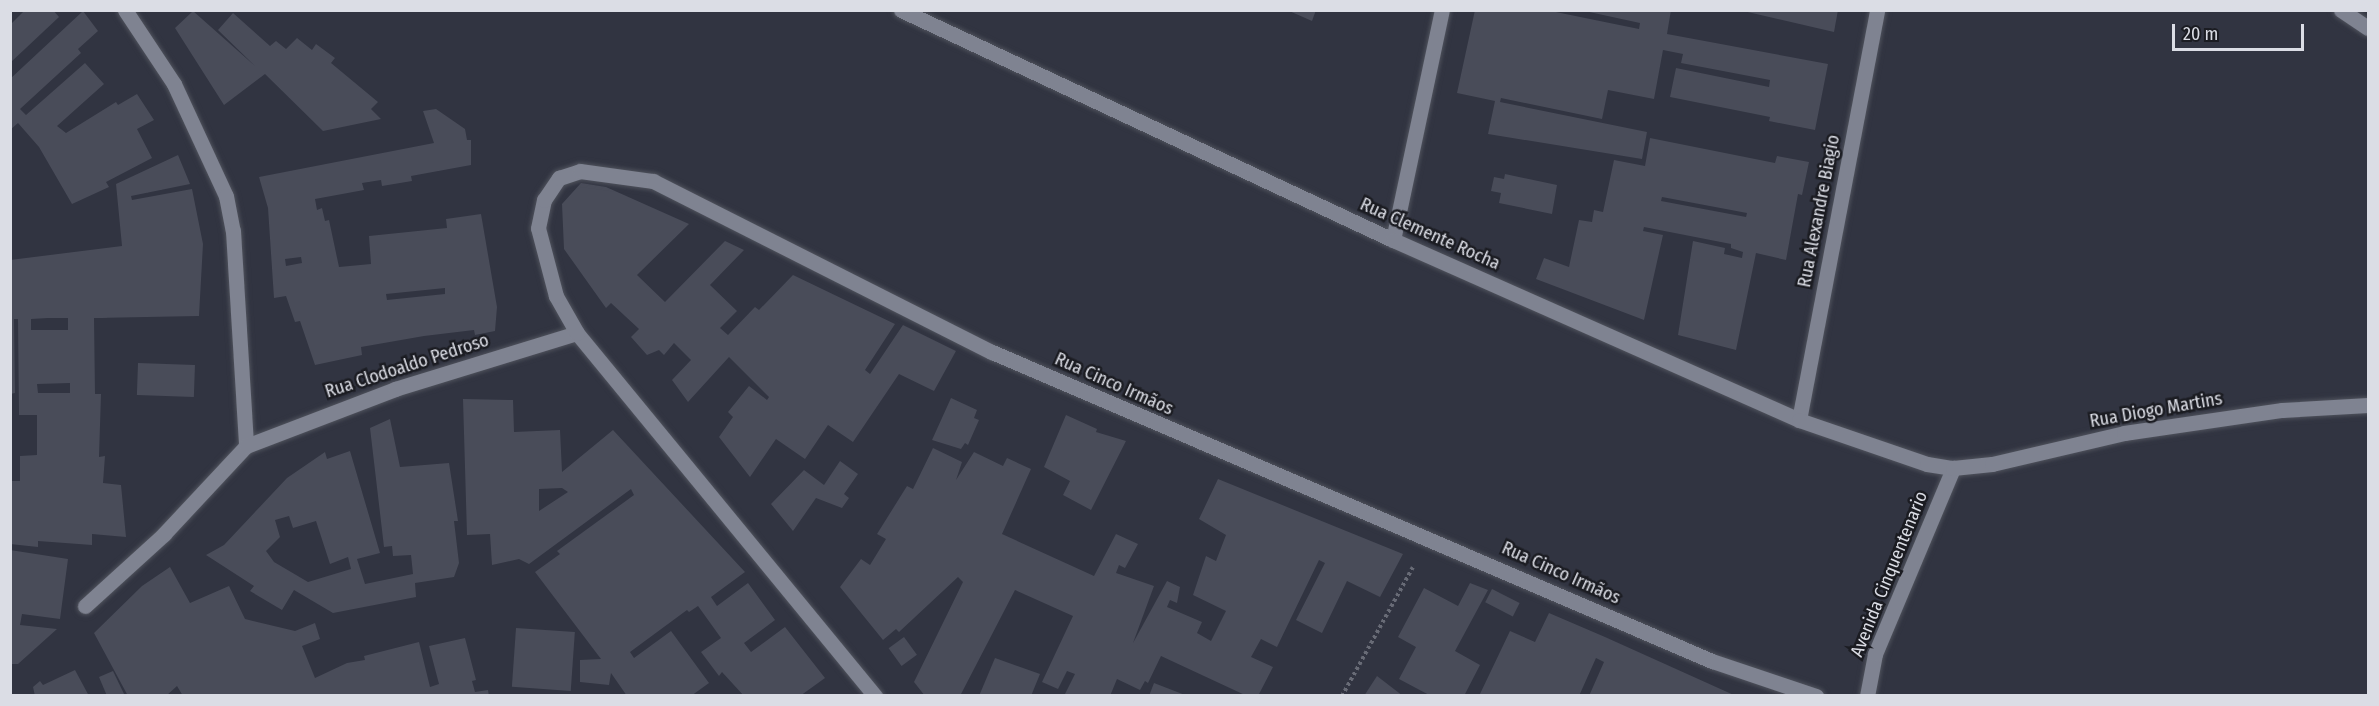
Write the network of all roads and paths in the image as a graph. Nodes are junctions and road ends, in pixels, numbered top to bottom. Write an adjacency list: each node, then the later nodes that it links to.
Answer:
1 (125, 10): 11 (street)
2 (901, 10): 7 (street, Rua Clemente Rocha)
3 (1442, 10): 7 (street)
4 (1877, 10): 10 (street, Rua Alexandre Biagio)
5 (2341, 10): 6 (street)
6 (2368, 28)
7 (1393, 240): 10 (street, Rua Clemente Rocha)
8 (577, 333): 11 (street, Rua Clodoaldo Pedroso); 13 (street, Rua Cinco Irmãos); 15 (street)
9 (2368, 405): 12 (street, Rua Diogo Martins)
10 (1799, 420): 12 (street, Rua Clemente Rocha)
11 (246, 446): 14 (street)
12 (1953, 468): 18 (street, Avenida Cinquentenario)
13 (1429, 537): 16 (path); 17 (street, Rua Cinco Irmãos)
14 (85, 606)
15 (875, 696)
16 (1342, 696)
17 (1816, 696)
18 (1867, 696)

